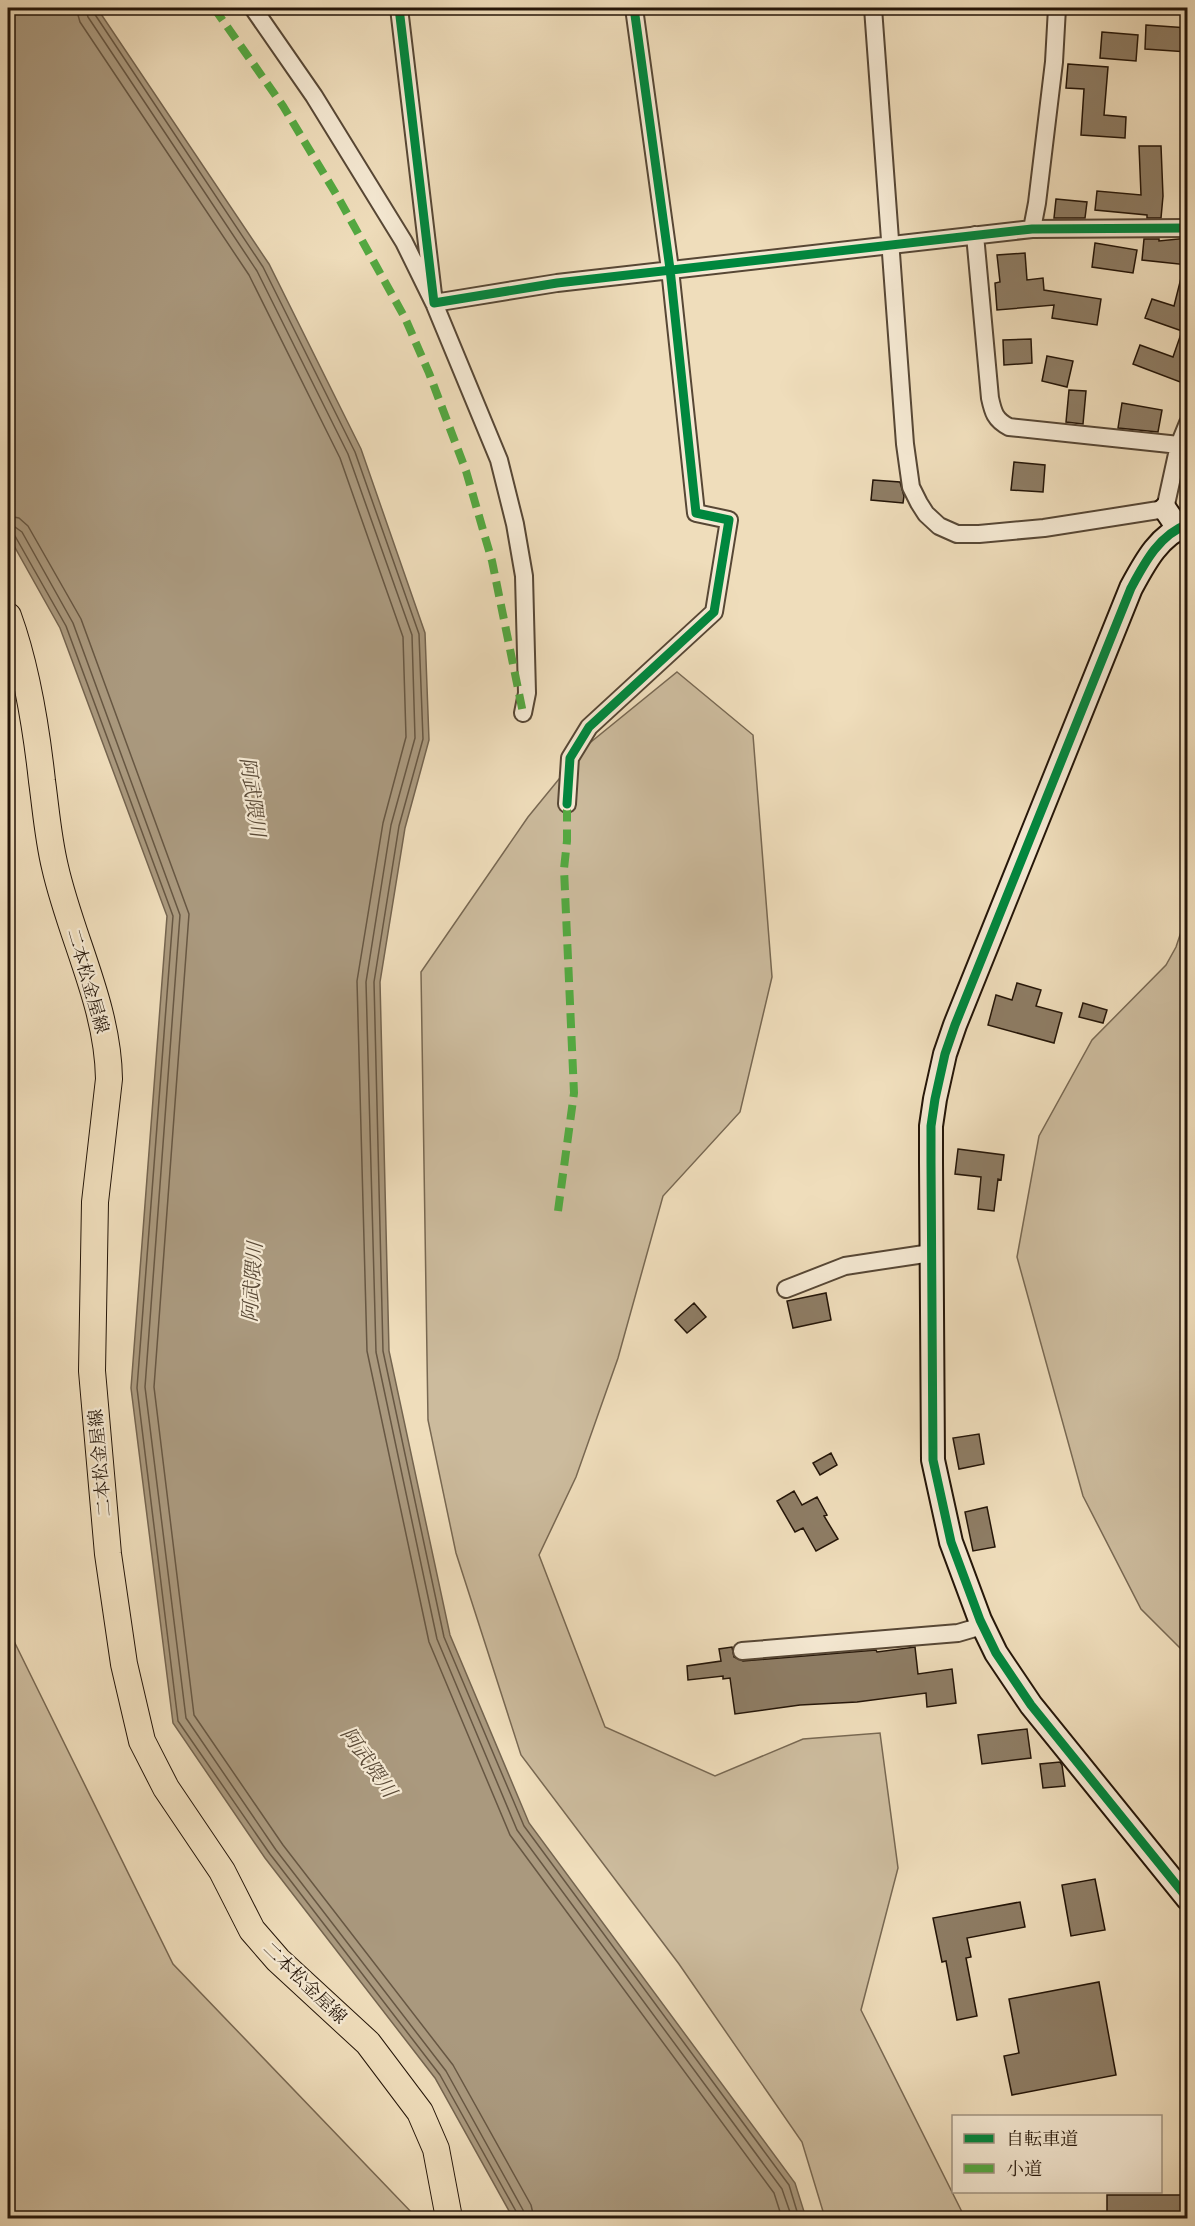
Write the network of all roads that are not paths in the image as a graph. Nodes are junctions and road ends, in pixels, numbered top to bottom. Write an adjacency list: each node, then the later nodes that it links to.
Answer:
1 (253, 8): 11 (street)
2 (399, 8): 11 (street)
3 (634, 8): 10 (street)
4 (873, 8): 9 (street)
5 (1058, 8): 7 (street)
6 (1188, 228): 7 (street)
7 (1032, 229): 8 (street)
8 (975, 235): 9 (street); 13 (street)
9 (890, 244): 10 (street); 14 (street)
10 (670, 269): 11 (street); 18 (street)
11 (435, 303): 17 (street)
12 (1188, 423): 13 (street)
13 (1179, 445): 14 (street)
14 (1165, 509): 15 (street)
15 (1183, 526): 19 (street)
16 (8, 616): 24 (main road, 二本松金屋線)
17 (523, 713)
18 (567, 804)
19 (931, 1253): 20 (street); 21 (street)
20 (786, 1289)
21 (982, 1626): 22 (street); 23 (street)
22 (742, 1651)
23 (1188, 1899)
24 (449, 2218)

